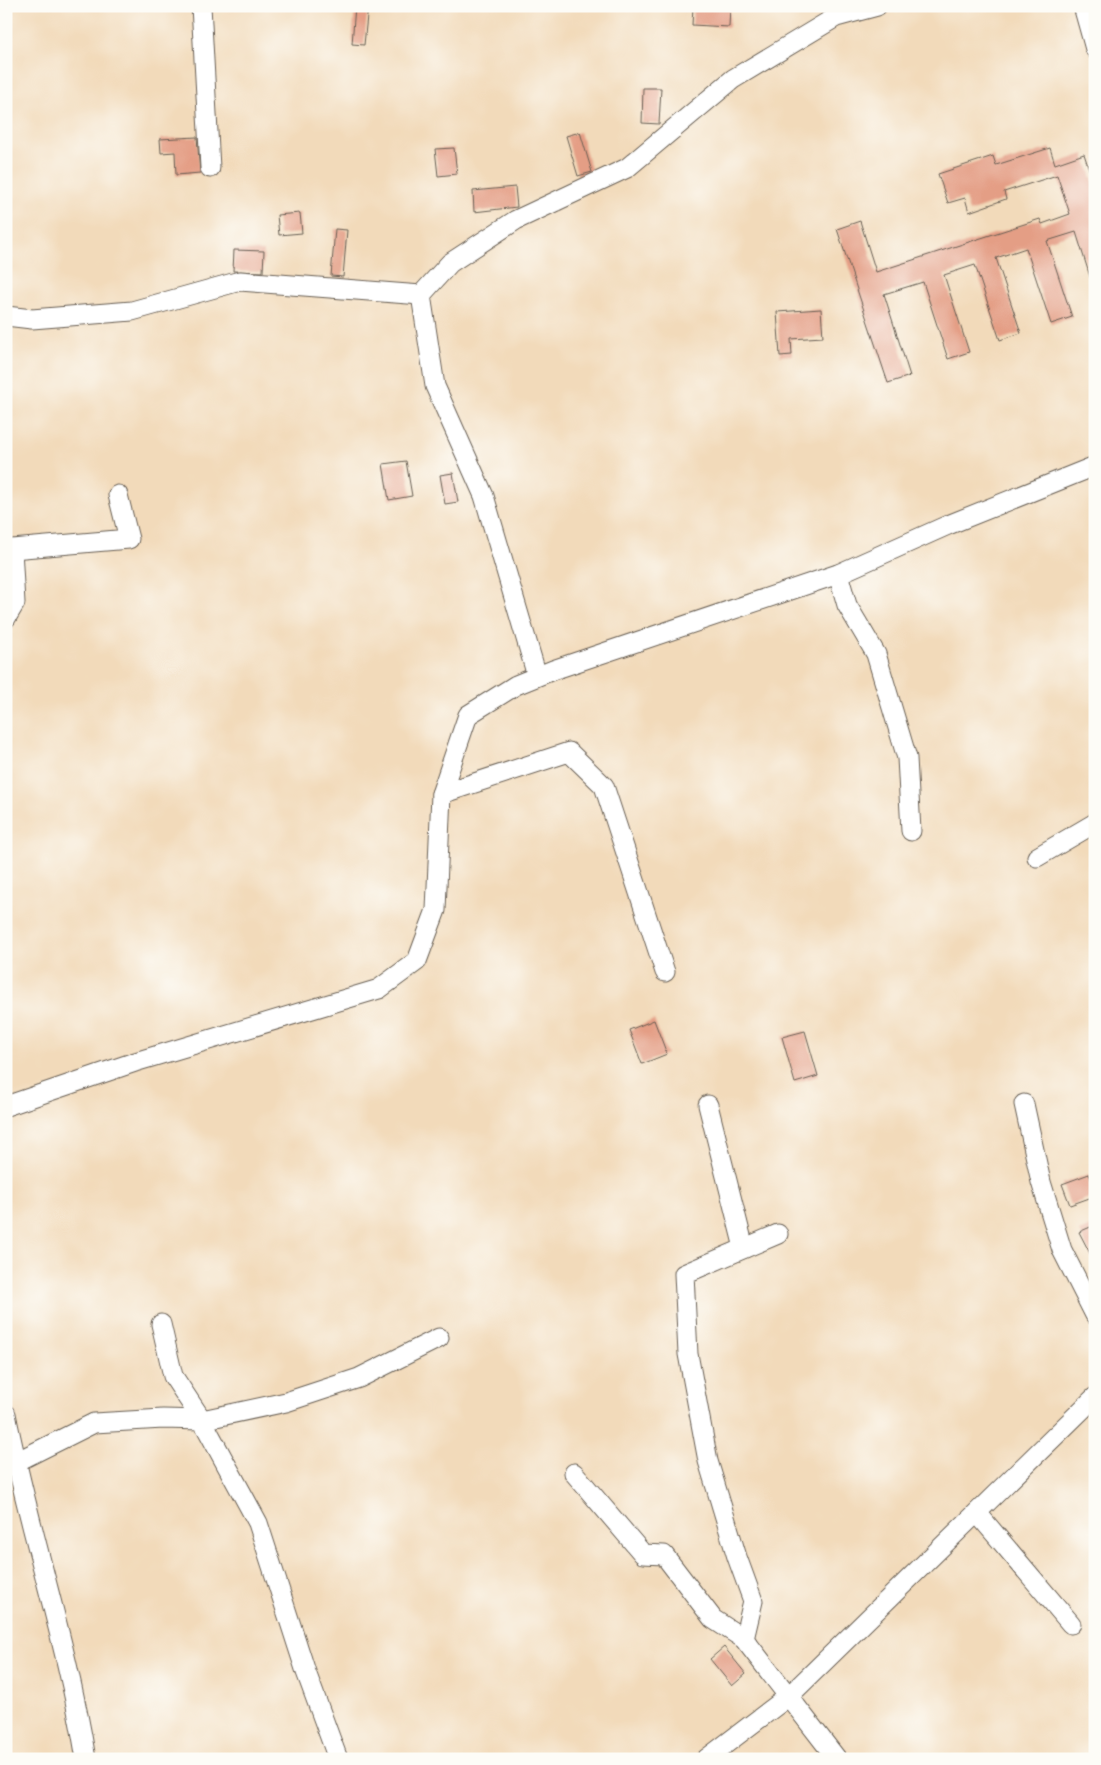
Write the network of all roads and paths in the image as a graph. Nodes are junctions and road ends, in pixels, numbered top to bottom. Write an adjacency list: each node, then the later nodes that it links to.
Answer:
1 (201, 6): 5 (street)
2 (877, 6): 6 (street)
3 (1083, 6): 4 (street)
4 (1095, 49)
5 (210, 168)
6 (421, 295): 7 (street); 12 (street)
7 (6, 316)
8 (1095, 466): 10 (street)
9 (118, 495): 11 (street)
10 (838, 574): 12 (street); 15 (street)
11 (6, 618)
12 (538, 676): 13 (street)
13 (441, 794): 17 (street); 20 (street)
14 (1095, 823): 16 (street)
15 (912, 831)
16 (1038, 857)
17 (665, 972)
18 (1024, 1104): 23 (street)
19 (708, 1105): 22 (street)
20 (6, 1106)
21 (778, 1234): 22 (street)
22 (744, 1248): 33 (street)
23 (1095, 1315)
24 (161, 1324): 28 (street)
25 (439, 1338): 28 (street)
26 (1095, 1397): 31 (street)
27 (6, 1414): 29 (street)
28 (202, 1420): 29 (street); 36 (street)
29 (11, 1465): 35 (street)
30 (574, 1473): 33 (street)
31 (978, 1514): 32 (street); 34 (street)
32 (1071, 1624)
33 (744, 1639): 34 (street)
34 (790, 1696): 37 (street); 38 (street)
35 (86, 1759)
36 (338, 1759)
37 (706, 1759)
38 (837, 1759)

